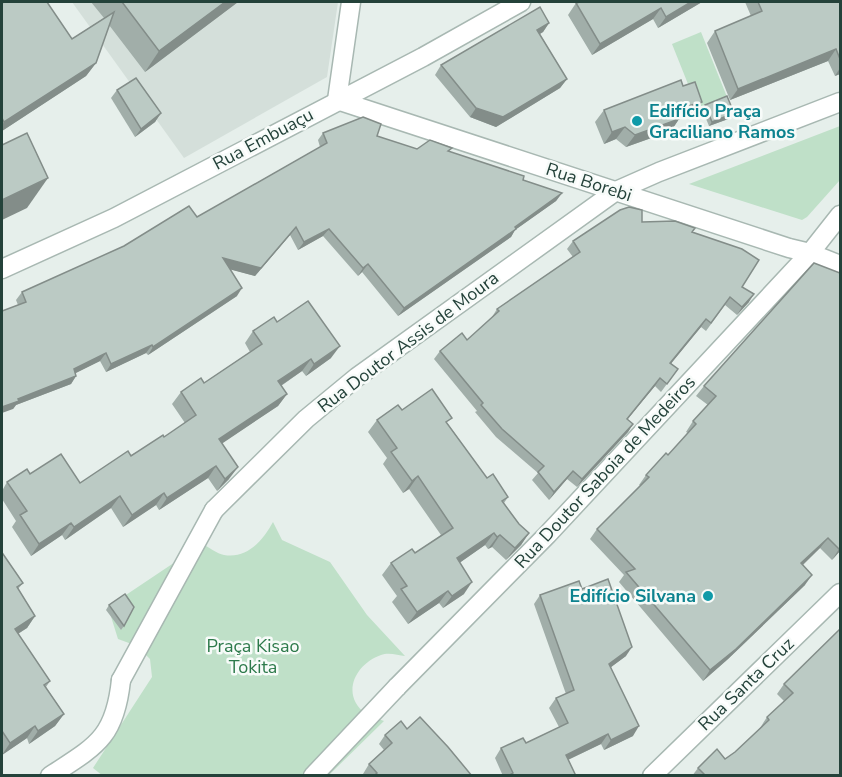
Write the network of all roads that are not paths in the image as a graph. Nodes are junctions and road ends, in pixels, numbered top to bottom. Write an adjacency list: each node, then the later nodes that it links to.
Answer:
1 (351, 2): 3 (street)
2 (521, 2): 3 (street, Rua Embuaçu)
3 (337, 100): 5 (street, Rua Borebi); 9 (street, Rua Embuaçu)
4 (840, 102): 5 (street, Rua Doutor Assis de Moura)
5 (616, 191): 7 (street, Rua Borebi); 11 (street, Rua Doutor Assis de Moura)
6 (840, 215): 7 (street, Rua Doutor Saboia de Medeiros)
7 (810, 253): 8 (street, Rua Borebi); 12 (street, Rua Doutor Saboia de Medeiros)
8 (840, 265)
9 (2, 269)
10 (840, 593): 13 (street, Rua Santa Cruz)
11 (50, 776)
12 (313, 776)
13 (652, 776)

